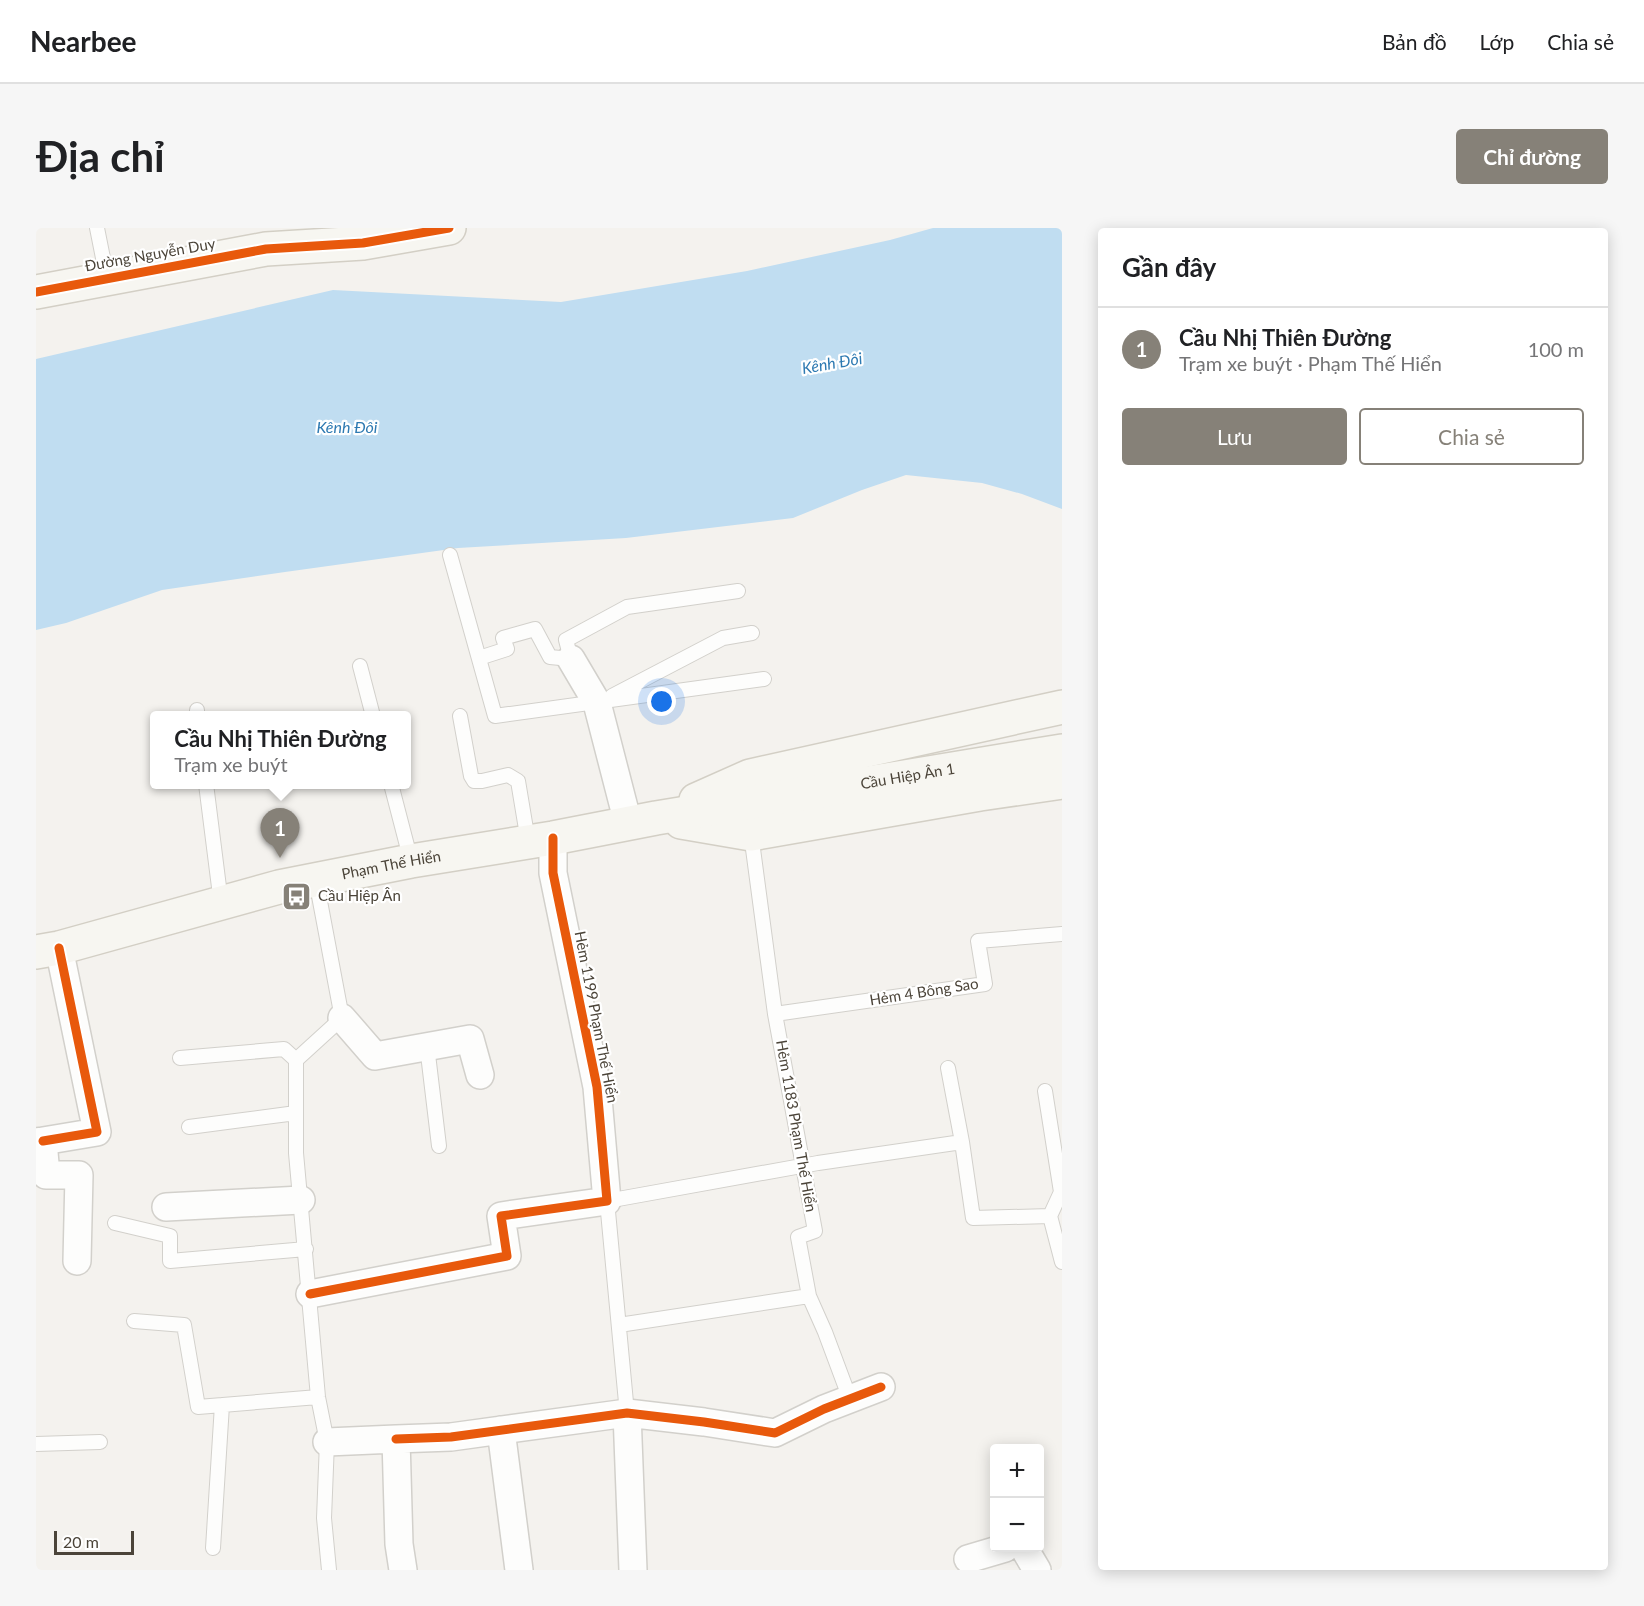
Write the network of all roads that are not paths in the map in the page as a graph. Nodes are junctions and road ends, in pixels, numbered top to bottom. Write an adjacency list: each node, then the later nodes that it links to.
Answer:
1 (97, 228): 4 (lane)
2 (449, 228): 3 (main road, Đường Nguyễn Duy)
3 (362, 235): 4 (main road, Đường Nguyễn Duy)
4 (107, 278): 5 (main road, Đường Nguyễn Duy)
5 (36, 292)
6 (450, 555): 9 (lane)
7 (738, 591): 10 (lane)
8 (752, 633): 13 (lane)
9 (479, 658): 10 (lane); 13 (lane)
10 (571, 659): 13 (street)
11 (360, 666): 15 (lane)
12 (764, 679): 13 (lane)
13 (597, 703): 22 (street)
14 (1062, 707): 22 (main road)
15 (372, 711)
16 (460, 716): 23 (lane)
17 (1062, 750): 21 (main road, Cầu Hiệp Ân 1)
18 (1062, 782): 21 (main road)
19 (207, 789): 26 (lane)
20 (392, 789): 24 (lane)
21 (751, 818): 22 (main road, Phạm Thế Hiển); 29 (lane, Hẻm 1183 Phạm Thế Hiển)
22 (642, 821): 23 (main road, Phạm Thế Hiển)
23 (541, 840): 24 (main road, Phạm Thế Hiển); 44 (street, Hẻm 1199 Phạm Thế Hiển)
24 (411, 861): 25 (main road, Phạm Thế Hiển)
25 (316, 880): 26 (main road, Phạm Thế Hiển); 30 (lane)
26 (221, 903): 28 (main road, Phạm Thế Hiển)
27 (1062, 934): 29 (lane, Hẻm 4 Bông Sao)
28 (48, 950): 39 (street)
29 (775, 1014): 42 (lane, Hẻm 1183 Phạm Thế Hiển)
30 (342, 1018): 31 (street); 33 (lane)
31 (427, 1047): 35 (street); 41 (lane)
32 (180, 1058): 33 (lane)
33 (296, 1060): 37 (lane)
34 (948, 1068): 40 (lane)
35 (480, 1075)
36 (1046, 1091): 46 (lane)
37 (296, 1113): 38 (lane); 43 (lane)
38 (189, 1126)
39 (40, 1141): 49 (street)
40 (962, 1142): 42 (lane); 46 (lane)
41 (439, 1146)
42 (804, 1166): 44 (lane); 52 (lane, Hẻm 1183 Phạm Thế Hiển)
43 (301, 1200): 45 (street); 48 (lane)
44 (607, 1201): 51 (street); 54 (lane, Hẻm 1199 Phạm Thế Hiển)
45 (166, 1207)
46 (1050, 1216): 50 (lane)
47 (115, 1223): 48 (lane)
48 (306, 1249): 51 (lane)
49 (77, 1261)
50 (1062, 1262)
51 (310, 1294): 56 (lane)
52 (809, 1296): 54 (lane); 57 (lane, Hẻm 1183 Phạm Thế Hiển)
53 (134, 1321): 58 (lane)
54 (619, 1325): 59 (lane, Hẻm 1199 Phạm Thế Hiển)
55 (881, 1387): 57 (street)
56 (318, 1397): 58 (lane); 63 (lane)
57 (850, 1399): 59 (street)
58 (222, 1405): 65 (lane)
59 (627, 1413): 60 (street); 72 (street)
60 (501, 1430): 61 (street); 71 (street)
61 (396, 1439): 63 (street); 70 (street)
62 (100, 1442): 64 (lane)
63 (327, 1442): 69 (lane)
64 (36, 1444)
65 (213, 1548)
66 (992, 1552): 68 (street)
67 (1026, 1552): 73 (street)
68 (968, 1559)
69 (329, 1570)
70 (403, 1570)
71 (519, 1570)
72 (633, 1570)
73 (1037, 1570)

